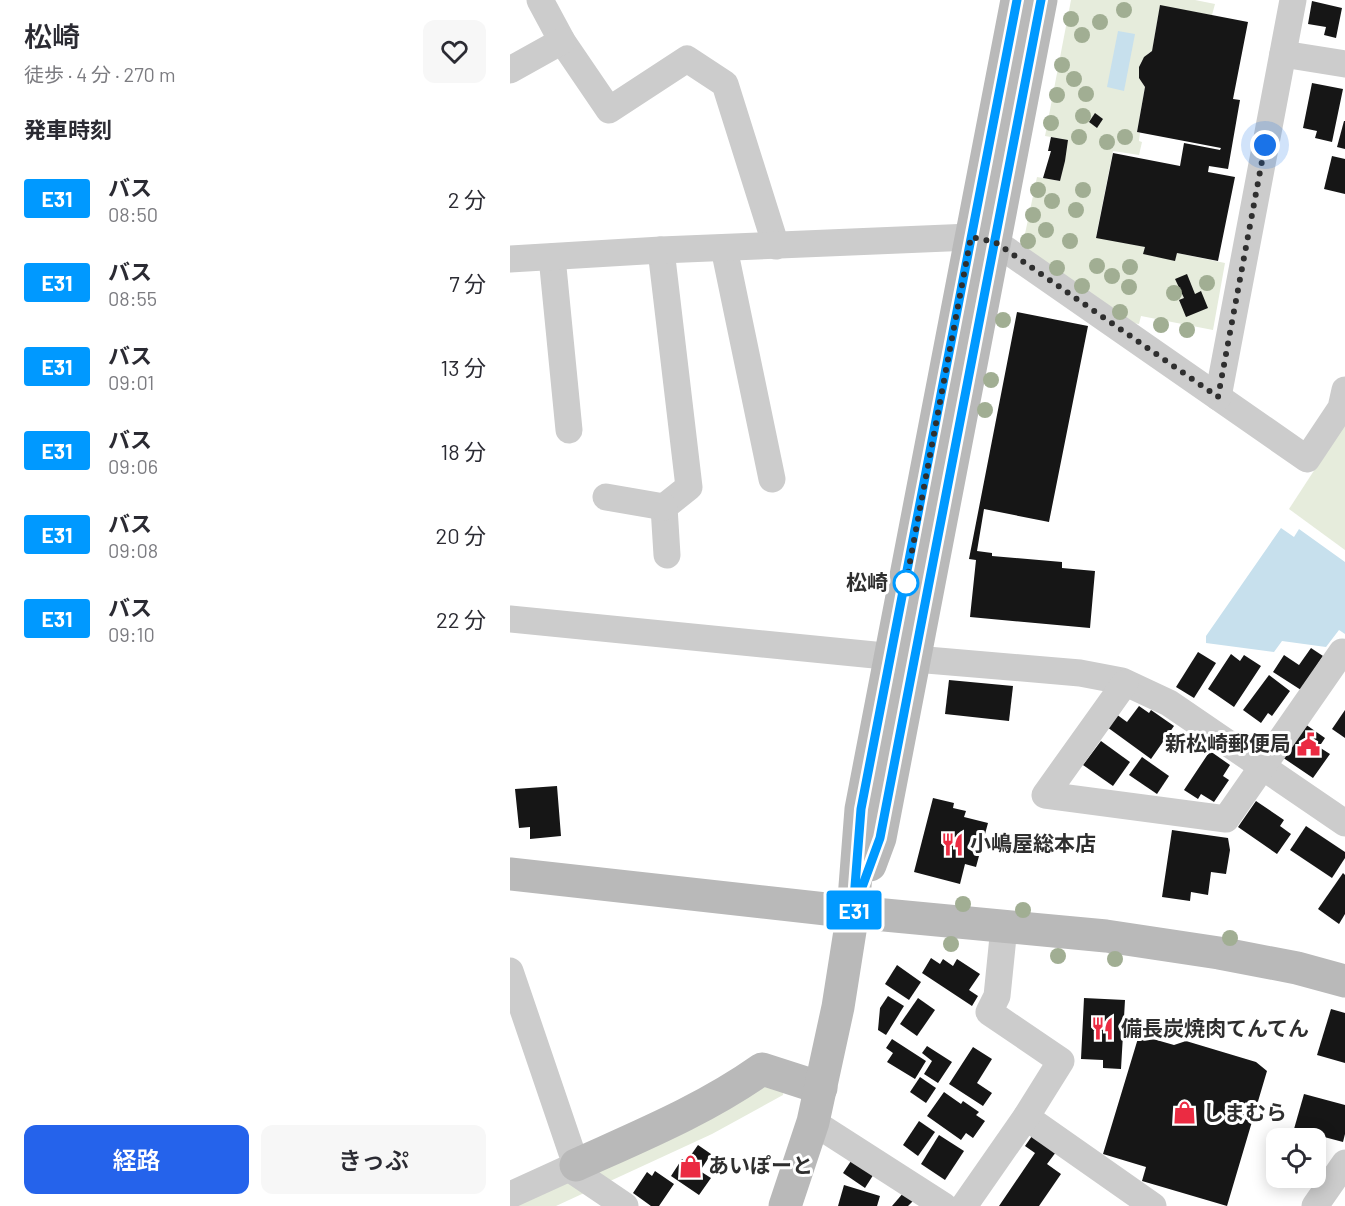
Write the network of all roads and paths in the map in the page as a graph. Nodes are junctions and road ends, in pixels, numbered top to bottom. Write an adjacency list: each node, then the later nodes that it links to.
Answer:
1 (540, 0): 5 (street)
2 (1017, 0): 9 (street)
3 (1041, 0): 9 (street)
4 (1293, 0): 6 (street)
5 (562, 41): 8 (street); 10 (street)
6 (1283, 54): 7 (street); 16 (street)
7 (1345, 64)
8 (510, 70)
9 (983, 240): 10 (street); 16 (street); 24 (street)
10 (776, 246): 11 (street)
11 (724, 248): 12 (street); 18 (street)
12 (661, 250): 13 (street); 20 (street)
13 (552, 256): 14 (street); 17 (street)
14 (510, 259)
15 (1345, 390): 16 (street)
16 (1218, 397)
17 (568, 430)
18 (772, 479)
19 (606, 497): 20 (street)
20 (664, 507): 21 (street)
21 (667, 555)
22 (510, 619): 24 (street)
23 (1345, 654): 26 (street)
24 (903, 658): 25 (street); 29 (street)
25 (1125, 683): 26 (street); 26 (street)
26 (1262, 767): 27 (street)
27 (1345, 823)
28 (510, 874): 29 (street)
29 (853, 912): 30 (street); 33 (street)
30 (1004, 927): 32 (street); 34 (street)
31 (510, 971): 37 (street)
32 (1345, 981)
33 (821, 1088): 35 (street); 37 (street)
34 (1026, 1117): 42 (street); 43 (street)
35 (813, 1122): 40 (street); 41 (street)
36 (1345, 1163): 44 (street)
37 (572, 1166): 38 (street); 39 (street)
38 (510, 1195)
39 (625, 1206)
40 (785, 1206)
41 (944, 1206)
42 (964, 1206)
43 (1154, 1206)
44 (1315, 1206)

